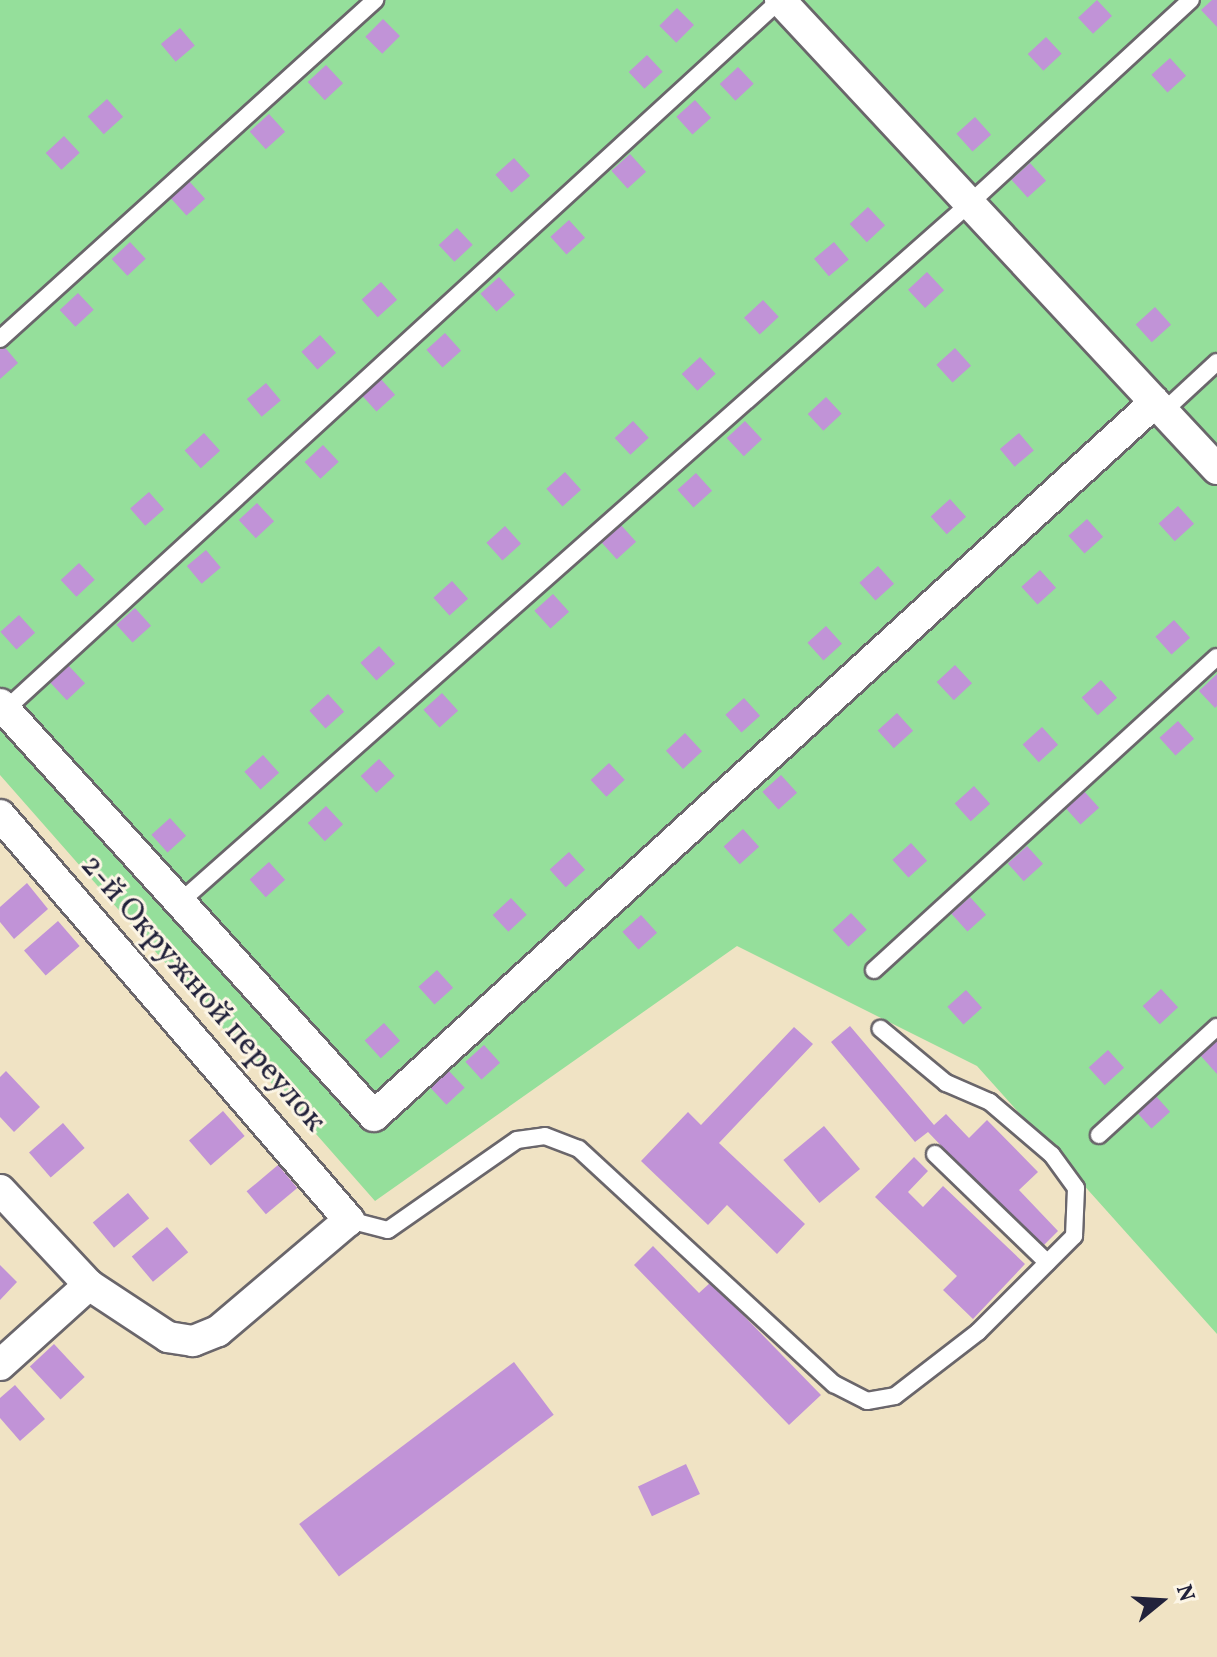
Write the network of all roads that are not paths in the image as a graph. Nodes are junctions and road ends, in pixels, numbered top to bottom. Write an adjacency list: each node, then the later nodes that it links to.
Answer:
1 (375, 0): 5 (lane)
2 (780, 0): 4 (street); 10 (lane)
3 (1191, 0): 4 (lane)
4 (970, 203): 7 (street); 12 (lane)
5 (0, 339)
6 (1217, 362): 7 (lane)
7 (1160, 407): 8 (street); 12 (street)
8 (1217, 469)
9 (1217, 657): 13 (lane)
10 (3, 707): 12 (street)
11 (0, 815): 19 (street, 2-й Окружной переулок)
12 (180, 902)
13 (874, 970)
14 (1217, 1027): 16 (lane)
15 (881, 1029): 20 (lane)
16 (1099, 1135)
17 (935, 1154): 20 (lane)
18 (0, 1190): 21 (street)
19 (349, 1220): 20 (lane); 21 (street)
20 (1047, 1262)
21 (89, 1285): 22 (street)
22 (0, 1365)

